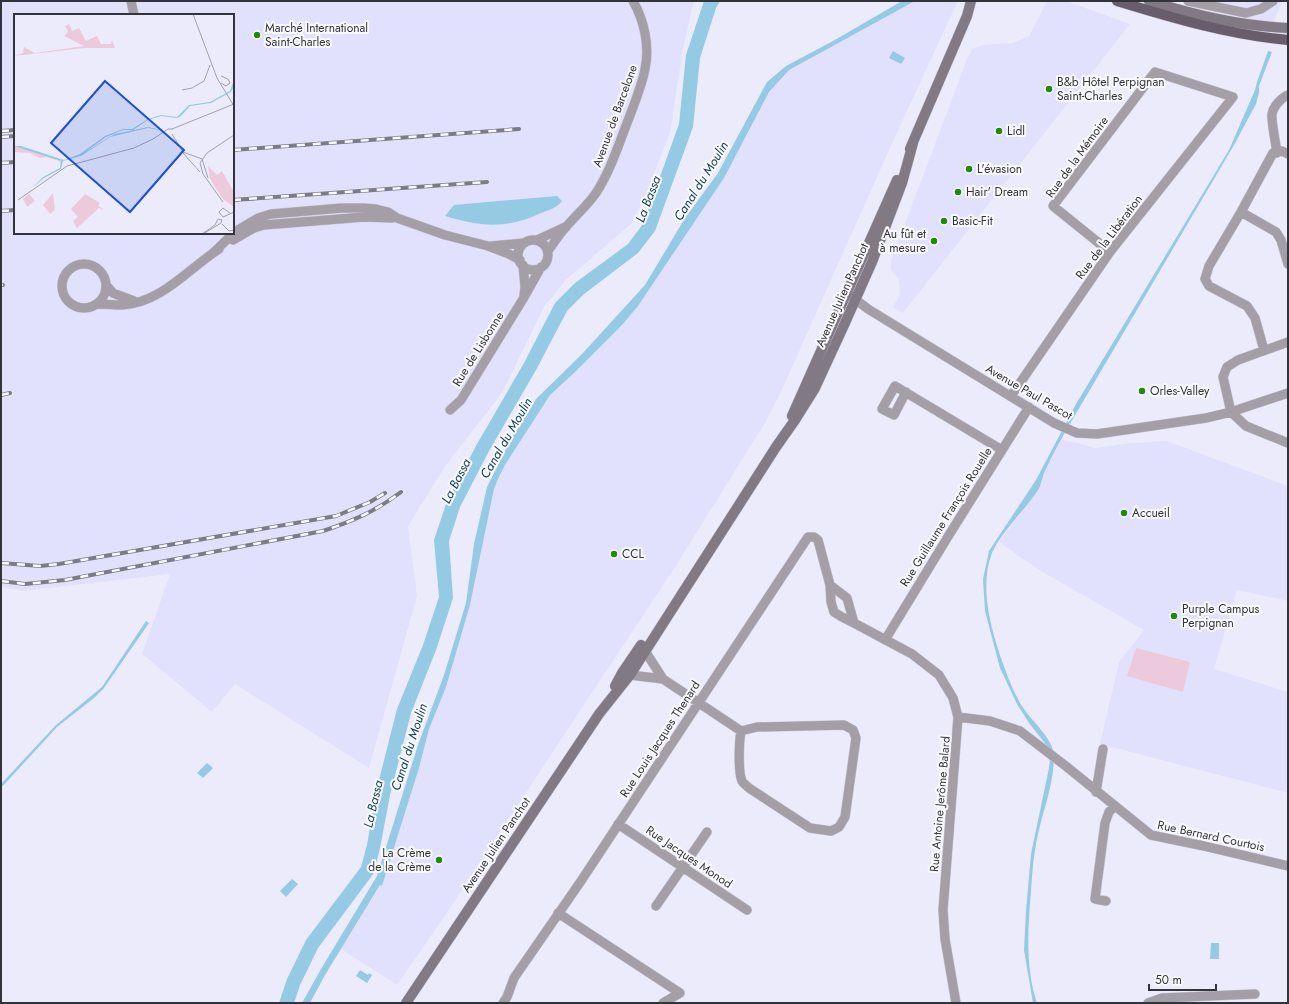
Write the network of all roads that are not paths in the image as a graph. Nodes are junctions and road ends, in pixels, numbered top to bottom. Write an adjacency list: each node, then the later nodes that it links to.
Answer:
1 (131, 1): 9 (street)
2 (633, 1): 18 (street, Avenue de Barcelone)
3 (971, 1): 10 (main road, Avenue Julien Panchot)
4 (979, 1): 10 (main road, Avenue Julien Panchot)
5 (1117, 1): 12 (main road)
6 (1149, 1): 11 (main road)
7 (1188, 1): 8 (street)
8 (1273, 1)
9 (134, 14)
10 (967, 16): 30 (main road, Avenue Julien Panchot)
11 (1288, 28)
12 (1288, 40)
13 (1288, 95): 15 (street)
14 (1233, 97): 25 (street, Rue de la Libération); 25 (street, Rue de la Mémoire)
15 (1277, 152): 16 (street); 17 (street)
16 (1288, 154)
17 (1241, 212): 27 (street); 35 (street)
18 (565, 227): 21 (street); 24 (street)
19 (234, 233): 23 (street)
20 (233, 234): 32 (street)
21 (537, 240): 22 (street); 24 (street)
22 (524, 243): 23 (street); 26 (street)
23 (488, 246): 26 (street)
24 (548, 252): 28 (street)
25 (1110, 252): 38 (street, Rue de la Libération)
26 (521, 263): 28 (street); 31 (street)
27 (1288, 264)
28 (542, 267): 31 (street, Rue de Lisbonne)
29 (106, 285): 32 (street); 33 (street); 33 (street)
30 (851, 296): 38 (street, Avenue Paul Pascot); 45 (main road, Avenue Julien Panchot)
31 (523, 299): 40 (street, Rue de Lisbonne)
32 (137, 302): 33 (street)
33 (97, 304)
34 (1288, 342): 35 (street)
35 (1264, 350): 41 (street)
36 (906, 392): 43 (street)
37 (1288, 393): 41 (street, Avenue Paul Pascot)
38 (1011, 396): 39 (street, Avenue Paul Pascot)
39 (1029, 407): 41 (street, Avenue Paul Pascot); 43 (street, Rue Guillaume François Rouelle)
40 (450, 410)
41 (1231, 412): 42 (street)
42 (1288, 443)
43 (1002, 450): 47 (street, Rue Guillaume François Rouelle)
44 (830, 585): 46 (street); 46 (street, Rue Louis Jacques Thenard); 51 (street, Rue Louis Jacques Thenard)
45 (676, 602): 48 (main road, Avenue Julien Panchot); 52 (main road, Avenue Julien Panchot)
46 (854, 623): 47 (street, Rue Louis Jacques Thenard)
47 (885, 640): 53 (street, Rue Antoine Jerôme Balard)
48 (645, 651): 49 (main road, Avenue Julien Panchot); 50 (street)
49 (630, 675): 50 (street); 52 (main road, Avenue Julien Panchot)
50 (662, 679): 51 (street)
51 (699, 703): 54 (street); 58 (street, Rue Louis Jacques Thenard)
52 (599, 714): 67 (main road, Avenue Julien Panchot)
53 (958, 717): 56 (street, Rue Bernard Courtois); 70 (street, Rue Antoine Jerôme Balard)
54 (741, 731): 54 (street)
55 (1104, 749): 56 (street)
56 (1096, 792): 57 (street, Rue Bernard Courtois)
57 (1115, 806): 60 (street, Rue Bernard Courtois); 62 (street)
58 (618, 824): 61 (street, Rue Jacques Monod); 65 (street, Rue Louis Jacques Thenard)
59 (707, 832): 61 (street)
60 (1288, 866)
61 (683, 867): 63 (street); 64 (street, Rue Jacques Monod)
62 (1106, 902)
63 (656, 906)
64 (747, 910)
65 (558, 913): 68 (street, Rue Louis Jacques Thenard); 69 (street)
66 (1255, 994): 71 (street)
67 (408, 1003)
68 (503, 1003)
69 (663, 1003)
70 (956, 1003)
71 (1148, 1003)

